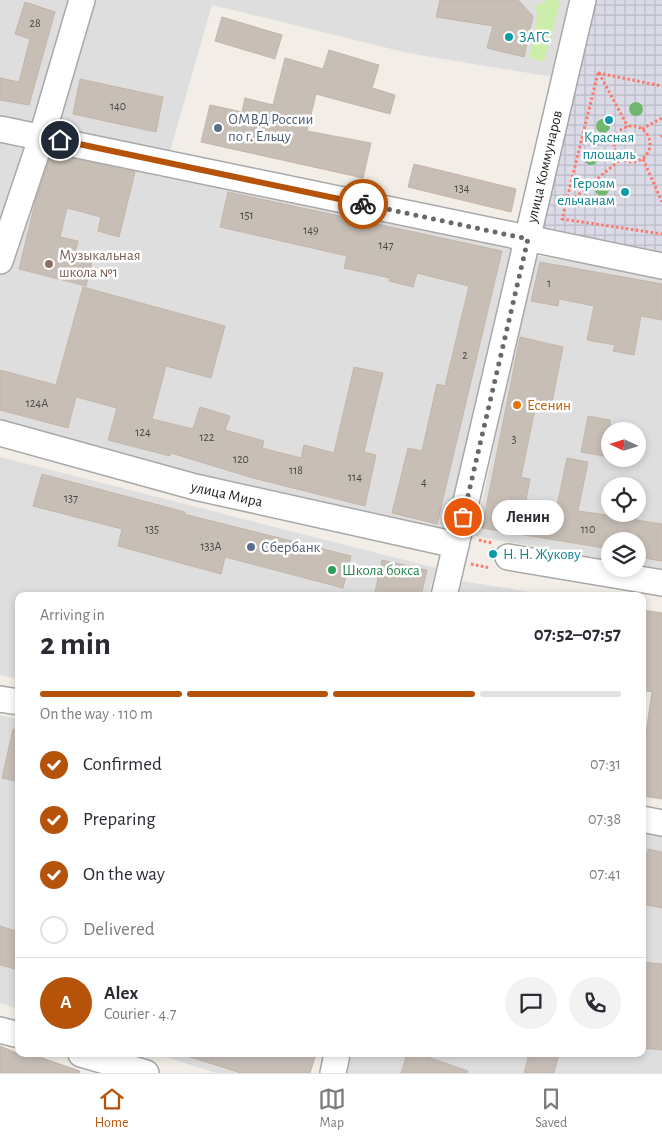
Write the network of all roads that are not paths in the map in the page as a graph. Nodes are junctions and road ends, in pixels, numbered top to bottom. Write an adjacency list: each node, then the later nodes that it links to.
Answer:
1 (82, 0): 4 (street)
2 (583, 0): 5 (street, улица Коммунаров)
3 (0, 128): 4 (street)
4 (42, 136): 5 (street); 6 (street)
5 (528, 239): 7 (street); 9 (street, улица Коммунаров)
6 (0, 261)
7 (662, 266)
8 (0, 434): 9 (street, улица Мира)
9 (456, 547): 12 (street, улица Коммунаров)
10 (508, 557): 11 (street)
11 (662, 583)
12 (445, 592)
13 (0, 699): 14 (street)
14 (15, 701)
15 (646, 820): 16 (street)
16 (662, 823)
17 (0, 1030): 18 (street)
18 (15, 1034)
19 (91, 1057): 21 (street)
20 (336, 1057): 22 (street)
21 (146, 1073)
22 (333, 1073)

